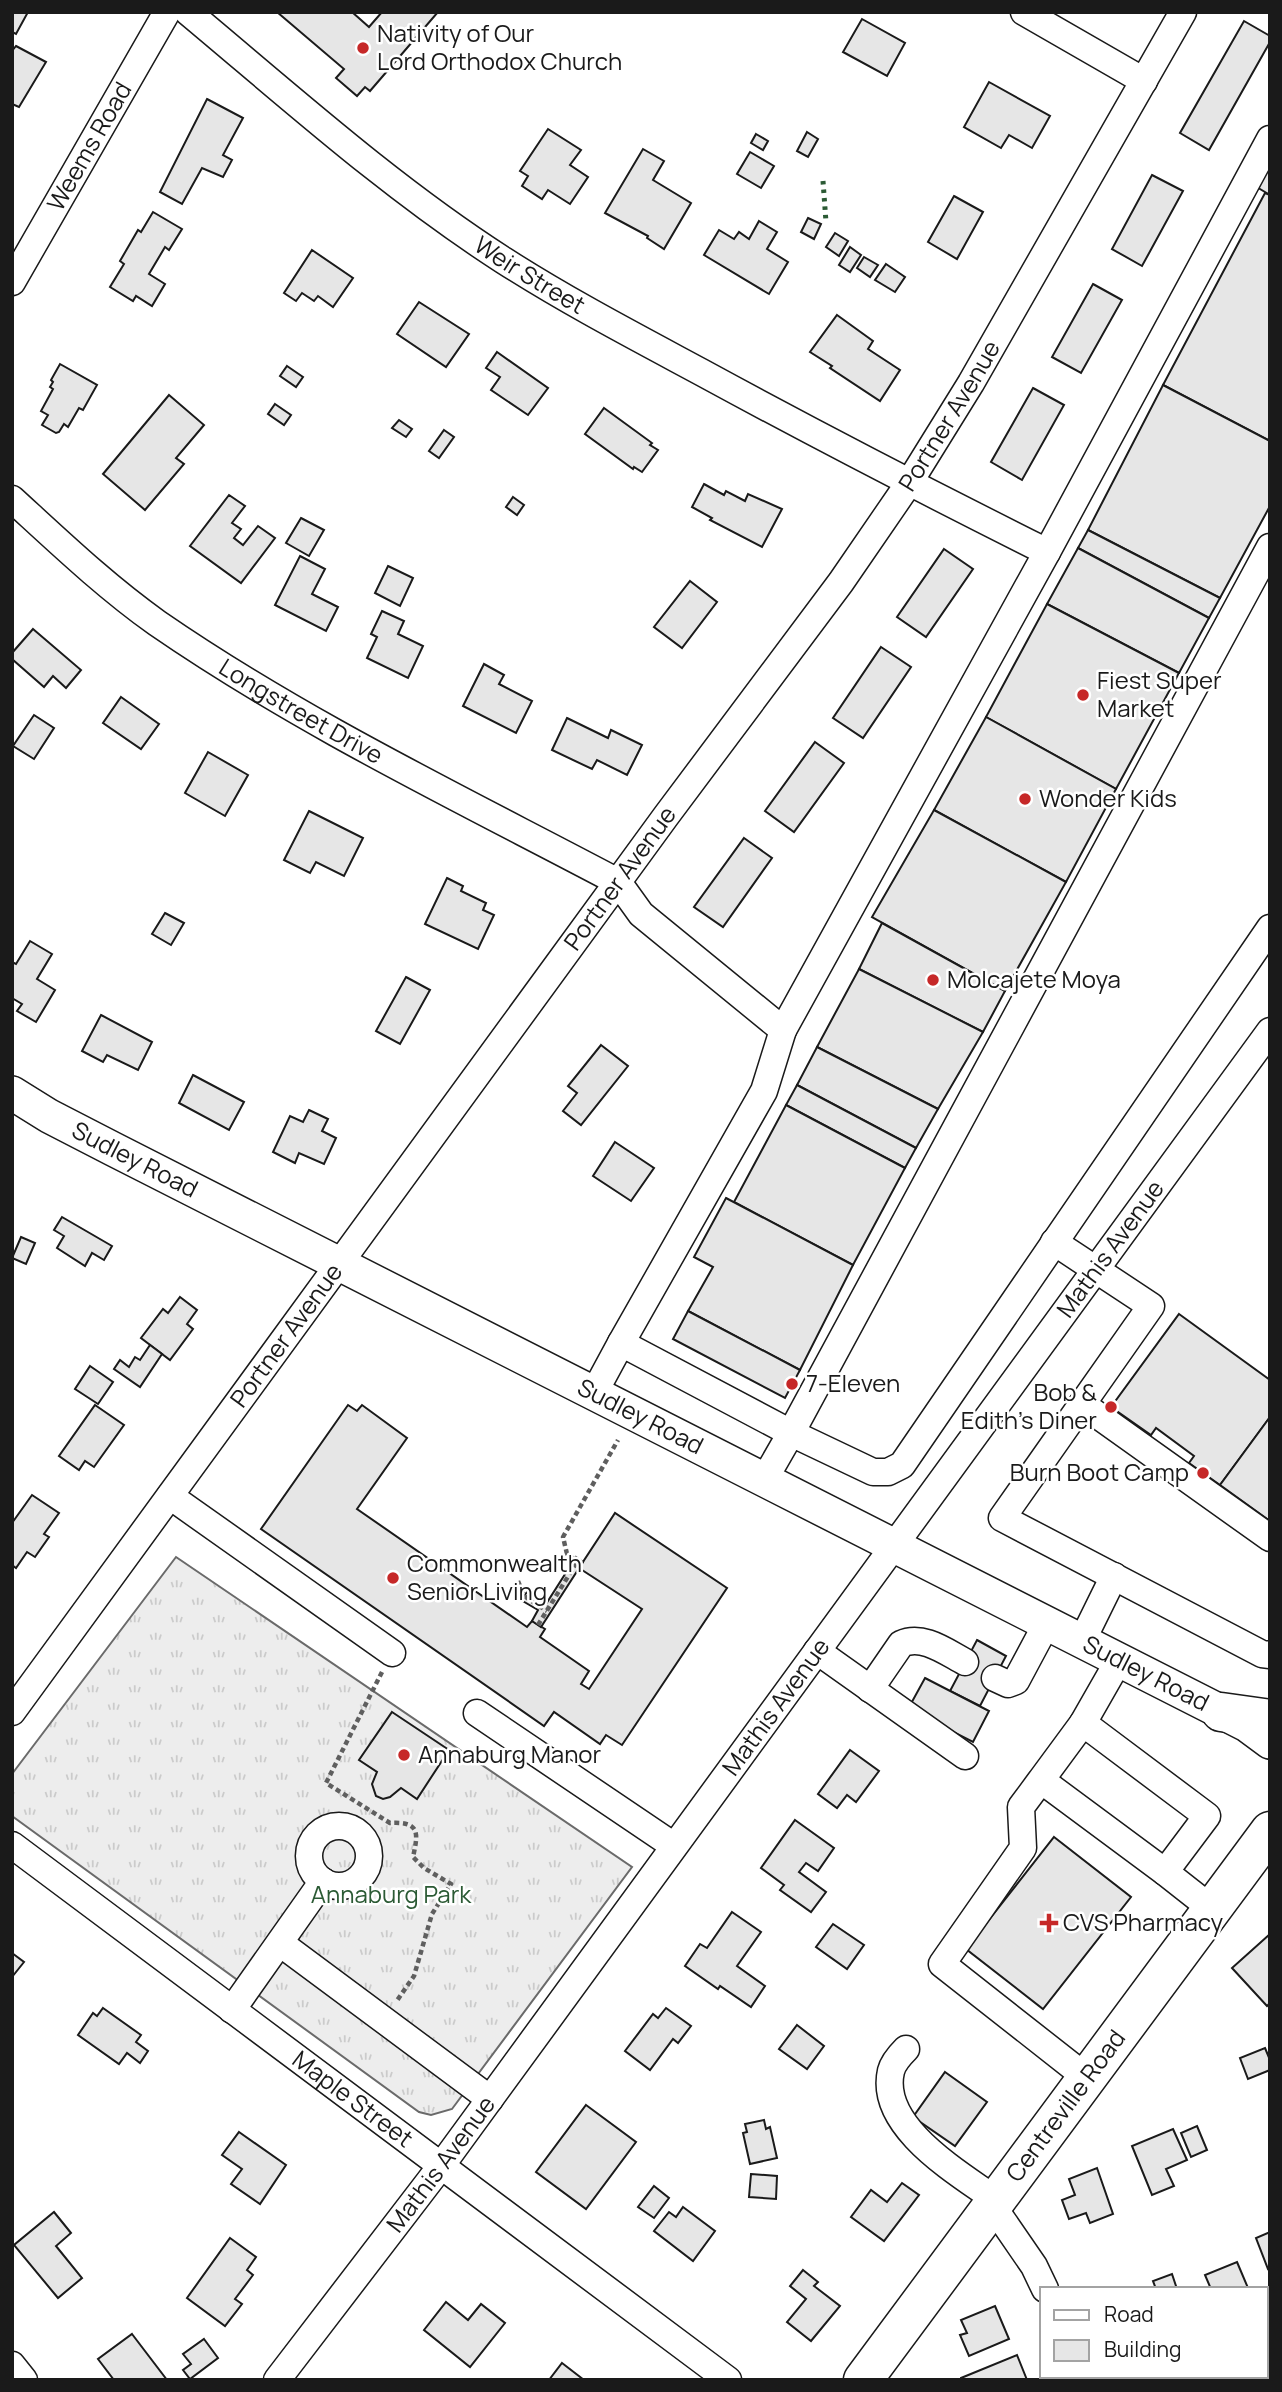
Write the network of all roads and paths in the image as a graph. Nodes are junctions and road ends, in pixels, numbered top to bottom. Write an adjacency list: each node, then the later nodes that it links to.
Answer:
1 (167, 12): 7 (street, Weems Road)
2 (188, 12): 8 (street, Weir Street)
3 (1024, 12): 5 (street)
4 (1183, 12): 5 (street, Portner Avenue)
5 (1144, 81): 8 (street, Portner Avenue)
6 (1270, 139): 11 (street)
7 (12, 282)
8 (909, 482): 11 (street, Weir Street); 12 (street, Portner Avenue)
9 (12, 499): 12 (street, Longstreet Drive)
10 (1270, 547): 23 (street)
11 (1047, 552): 14 (street)
12 (618, 882): 14 (street); 18 (street, Portner Avenue)
13 (1270, 928): 17 (street)
14 (783, 1030): 20 (street)
15 (1270, 1031): 19 (street, Mathis Avenue)
16 (12, 1093): 18 (main road, Sudley Road)
17 (1054, 1242): 19 (street); 23 (street)
18 (339, 1264): 21 (main road, Sudley Road); 26 (street, Portner Avenue)
19 (1096, 1268): 22 (street); 28 (street, Mathis Avenue)
20 (621, 1343): 21 (street); 23 (street)
21 (594, 1393): 25 (main road, Sudley Road)
22 (1082, 1404): 27 (street); 29 (street)
23 (791, 1433): 25 (street)
24 (618, 1440): 31 (path)
25 (764, 1480): 28 (main road, Sudley Road)
26 (170, 1496): 36 (street); 42 (street, Portner Avenue)
27 (1270, 1538)
28 (894, 1546): 32 (main road, Sudley Road); 35 (street, Mathis Avenue)
29 (1114, 1576): 34 (street); 37 (street)
30 (519, 1581): 31 (path)
31 (547, 1611): 33 (path)
32 (1047, 1623): 34 (main road, Sudley Road); 40 (street)
33 (538, 1625)
34 (1082, 1641): 38 (main road, Sudley Road)
35 (817, 1651): 41 (street); 52 (street, Mathis Avenue)
36 (392, 1653): 58 (path)
37 (1270, 1655)
38 (1119, 1660): 43 (main road, Sudley Road); 46 (street)
39 (965, 1662): 41 (street)
40 (995, 1678)
41 (870, 1689): 48 (street)
42 (12, 1712)
43 (1221, 1712): 45 (highway); 47 (main road, Sudley Road)
44 (477, 1713): 52 (street)
45 (1270, 1719)
46 (1083, 1723): 49 (street); 53 (street)
47 (1270, 1742)
48 (965, 1756)
49 (1041, 1780): 53 (street); 60 (street)
50 (1270, 1831): 55 (highway, Centreville Road)
51 (12, 1845): 57 (street, Maple Street)
52 (674, 1846): 61 (street, Mathis Avenue)
53 (1165, 1872): 55 (street)
54 (323, 1881): 56 (street)
55 (1212, 1909): 60 (highway, Centreville Road)
56 (280, 1943): 57 (street); 58 (street)
57 (232, 2010): 62 (street, Maple Street)
58 (384, 2020): 61 (street)
59 (906, 2049): 63 (street)
60 (1087, 2078): 63 (highway, Centreville Road)
61 (490, 2099): 62 (street, Mathis Avenue)
62 (441, 2166): 67 (street, Mathis Avenue); 68 (street, Maple Street)
63 (994, 2203): 64 (street); 69 (highway, Centreville Road)
64 (1044, 2287)
65 (12, 2365): 66 (street)
66 (24, 2380)
67 (277, 2380)
68 (727, 2380)
69 (863, 2380)

